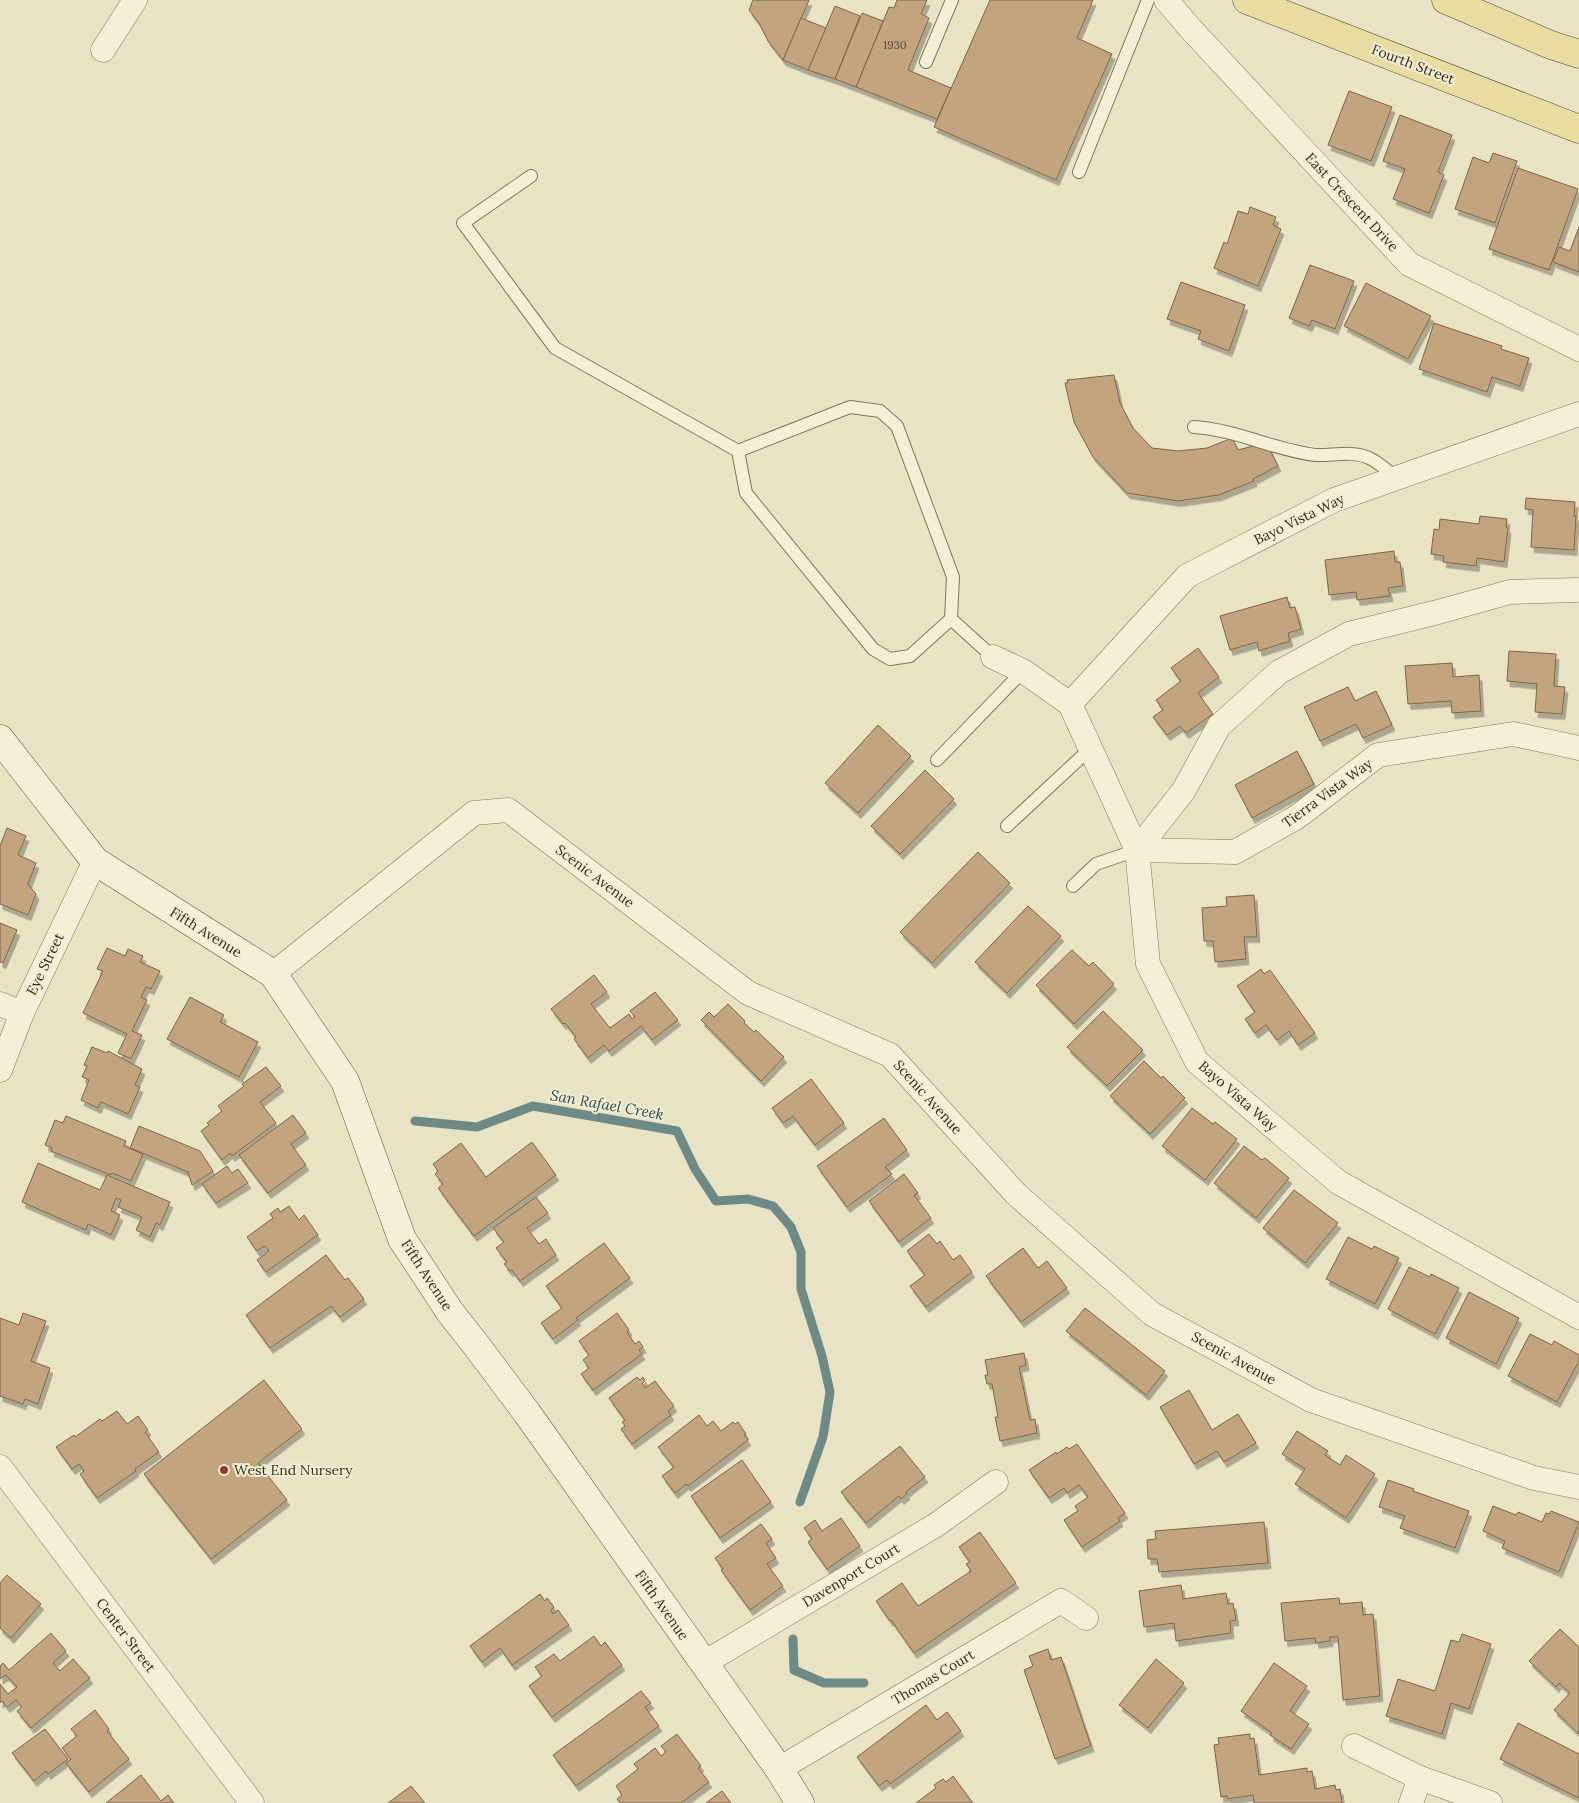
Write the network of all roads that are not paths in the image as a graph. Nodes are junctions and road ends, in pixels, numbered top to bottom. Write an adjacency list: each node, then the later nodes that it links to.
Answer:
1 (135, 0): 7 (street)
2 (952, 0): 9 (lane)
3 (1148, 0): 11 (lane)
4 (1166, 0): 13 (street, East Crescent Drive)
5 (1247, 0): 10 (main road, Fourth Street)
6 (1446, 0): 8 (main road)
7 (103, 50)
8 (1579, 54)
9 (926, 62)
10 (1579, 129)
11 (1079, 172)
12 (531, 176): 16 (lane)
13 (1579, 349)
14 (1579, 414): 17 (street, Bayo Vista Way)
15 (1194, 427): 17 (lane)
16 (738, 451): 19 (lane); 19 (lane)
17 (1397, 478): 22 (street, Bayo Vista Way)
18 (1577, 590): 28 (street)
19 (951, 619): 20 (lane)
20 (993, 657): 21 (street, Bayo Vista Way)
21 (1023, 671): 22 (street, Bayo Vista Way); 26 (lane)
22 (1070, 704): 24 (street, Bayo Vista Way)
23 (0, 739): 29 (street, Fifth Avenue)
24 (1091, 748): 27 (lane); 28 (street, Bayo Vista Way)
25 (1579, 748): 28 (street, Tierra Vista Way)
26 (937, 760)
27 (1007, 826)
28 (1137, 850): 30 (lane); 35 (street, Bayo Vista Way)
29 (95, 861): 31 (street, Fifth Avenue); 33 (street, Eye Street)
30 (1073, 886)
31 (273, 974): 38 (street, Scenic Avenue); 40 (street, Fifth Avenue)
32 (0, 1004): 33 (street)
33 (22, 1013): 34 (street, Eye Street)
34 (0, 1070)
35 (1579, 1317)
36 (0, 1467): 44 (street, Center Street)
37 (996, 1482): 40 (street, Davenport Court)
38 (1579, 1487)
39 (1086, 1618): 42 (street, Thomas Court)
40 (704, 1663): 42 (street, Fifth Avenue)
41 (1354, 1746): 43 (street)
42 (779, 1769): 45 (street, Fifth Avenue)
43 (1420, 1778): 46 (street); 47 (street)
44 (252, 1803)
45 (800, 1803)
46 (1411, 1803)
47 (1490, 1803)

